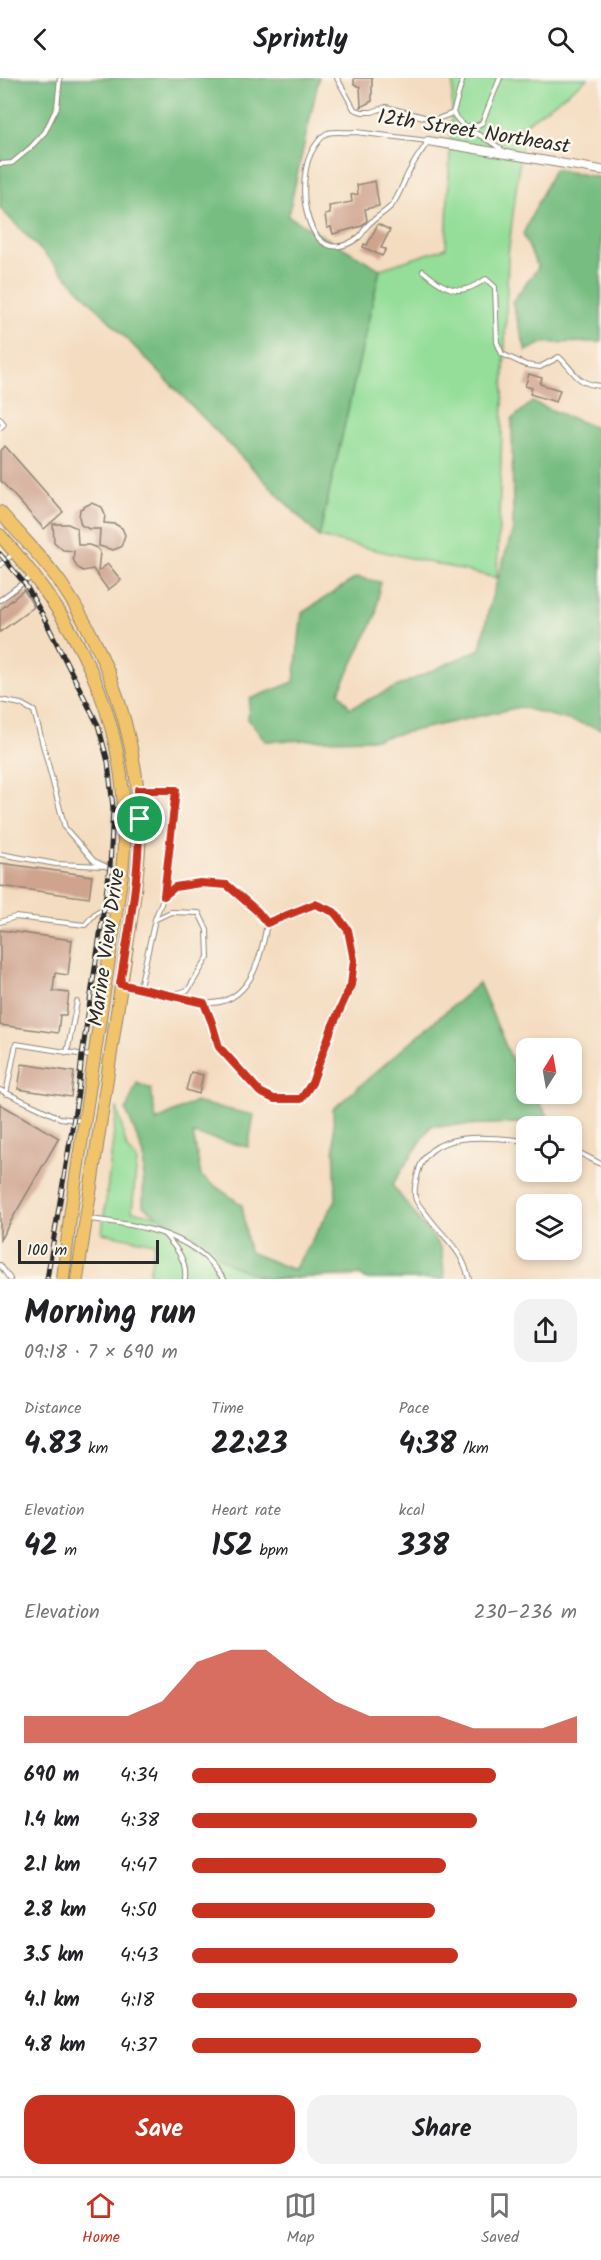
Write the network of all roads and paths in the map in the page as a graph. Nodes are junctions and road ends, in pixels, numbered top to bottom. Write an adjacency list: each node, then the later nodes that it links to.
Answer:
1 (60, 78): 9 (lane)
2 (337, 78): 5 (lane)
3 (463, 78): 5 (lane)
4 (500, 78): 6 (lane)
5 (453, 113): 6 (lane)
6 (466, 126): 8 (lane)
7 (428, 141): 7 (lane, 12th Street Northeast); 8 (street, 12th Street Northeast)
8 (505, 153): 10 (street, 12th Street Northeast)
9 (0, 164)
10 (601, 170)
11 (423, 270): 12 (lane)
12 (601, 386)
13 (0, 419): 14 (lane)
14 (0, 428)
15 (0, 512): 22 (main road, Marine View Drive)
16 (0, 535): 17 (main road, Marine View Drive)
17 (16, 552): 18 (lane); 19 (main road, Marine View Drive)
18 (0, 565)
19 (34, 575): 20 (lane); 25 (main road, Marine View Drive)
20 (0, 600)
21 (0, 700): 24 (lane)
22 (138, 790): 26 (lane); 31 (main road, Marine View Drive)
23 (0, 855): 24 (lane)
24 (104, 866): 25 (lane)
25 (122, 873): 27 (main road, Marine View Drive)
26 (164, 896): 28 (lane); 30 (lane)
27 (116, 913): 29 (lane); 37 (main road, Marine View Drive)
28 (155, 919): 32 (lane); 33 (lane)
29 (0, 922)
30 (267, 923): 35 (lane); 35 (lane)
31 (120, 984): 32 (lane); 44 (main road, Marine View Drive)
32 (140, 987): 33 (lane)
33 (170, 996): 35 (lane)
34 (77, 1002): 36 (lane)
35 (204, 1003)
36 (68, 1053): 37 (lane); 39 (lane)
37 (94, 1057): 40 (main road, Marine View Drive)
38 (0, 1090): 39 (lane)
39 (6, 1094): 40 (lane)
40 (84, 1121): 48 (main road, Marine View Drive)
41 (516, 1140): 52 (lane)
42 (582, 1154): 43 (lane)
43 (601, 1164)
44 (86, 1218): 45 (lane); 49 (main road, Marine View Drive)
45 (165, 1234): 50 (lane); 51 (lane)
46 (0, 1266): 47 (lane)
47 (9, 1279)
48 (63, 1279)
49 (77, 1279)
50 (185, 1279)
51 (224, 1279)
52 (469, 1279)

